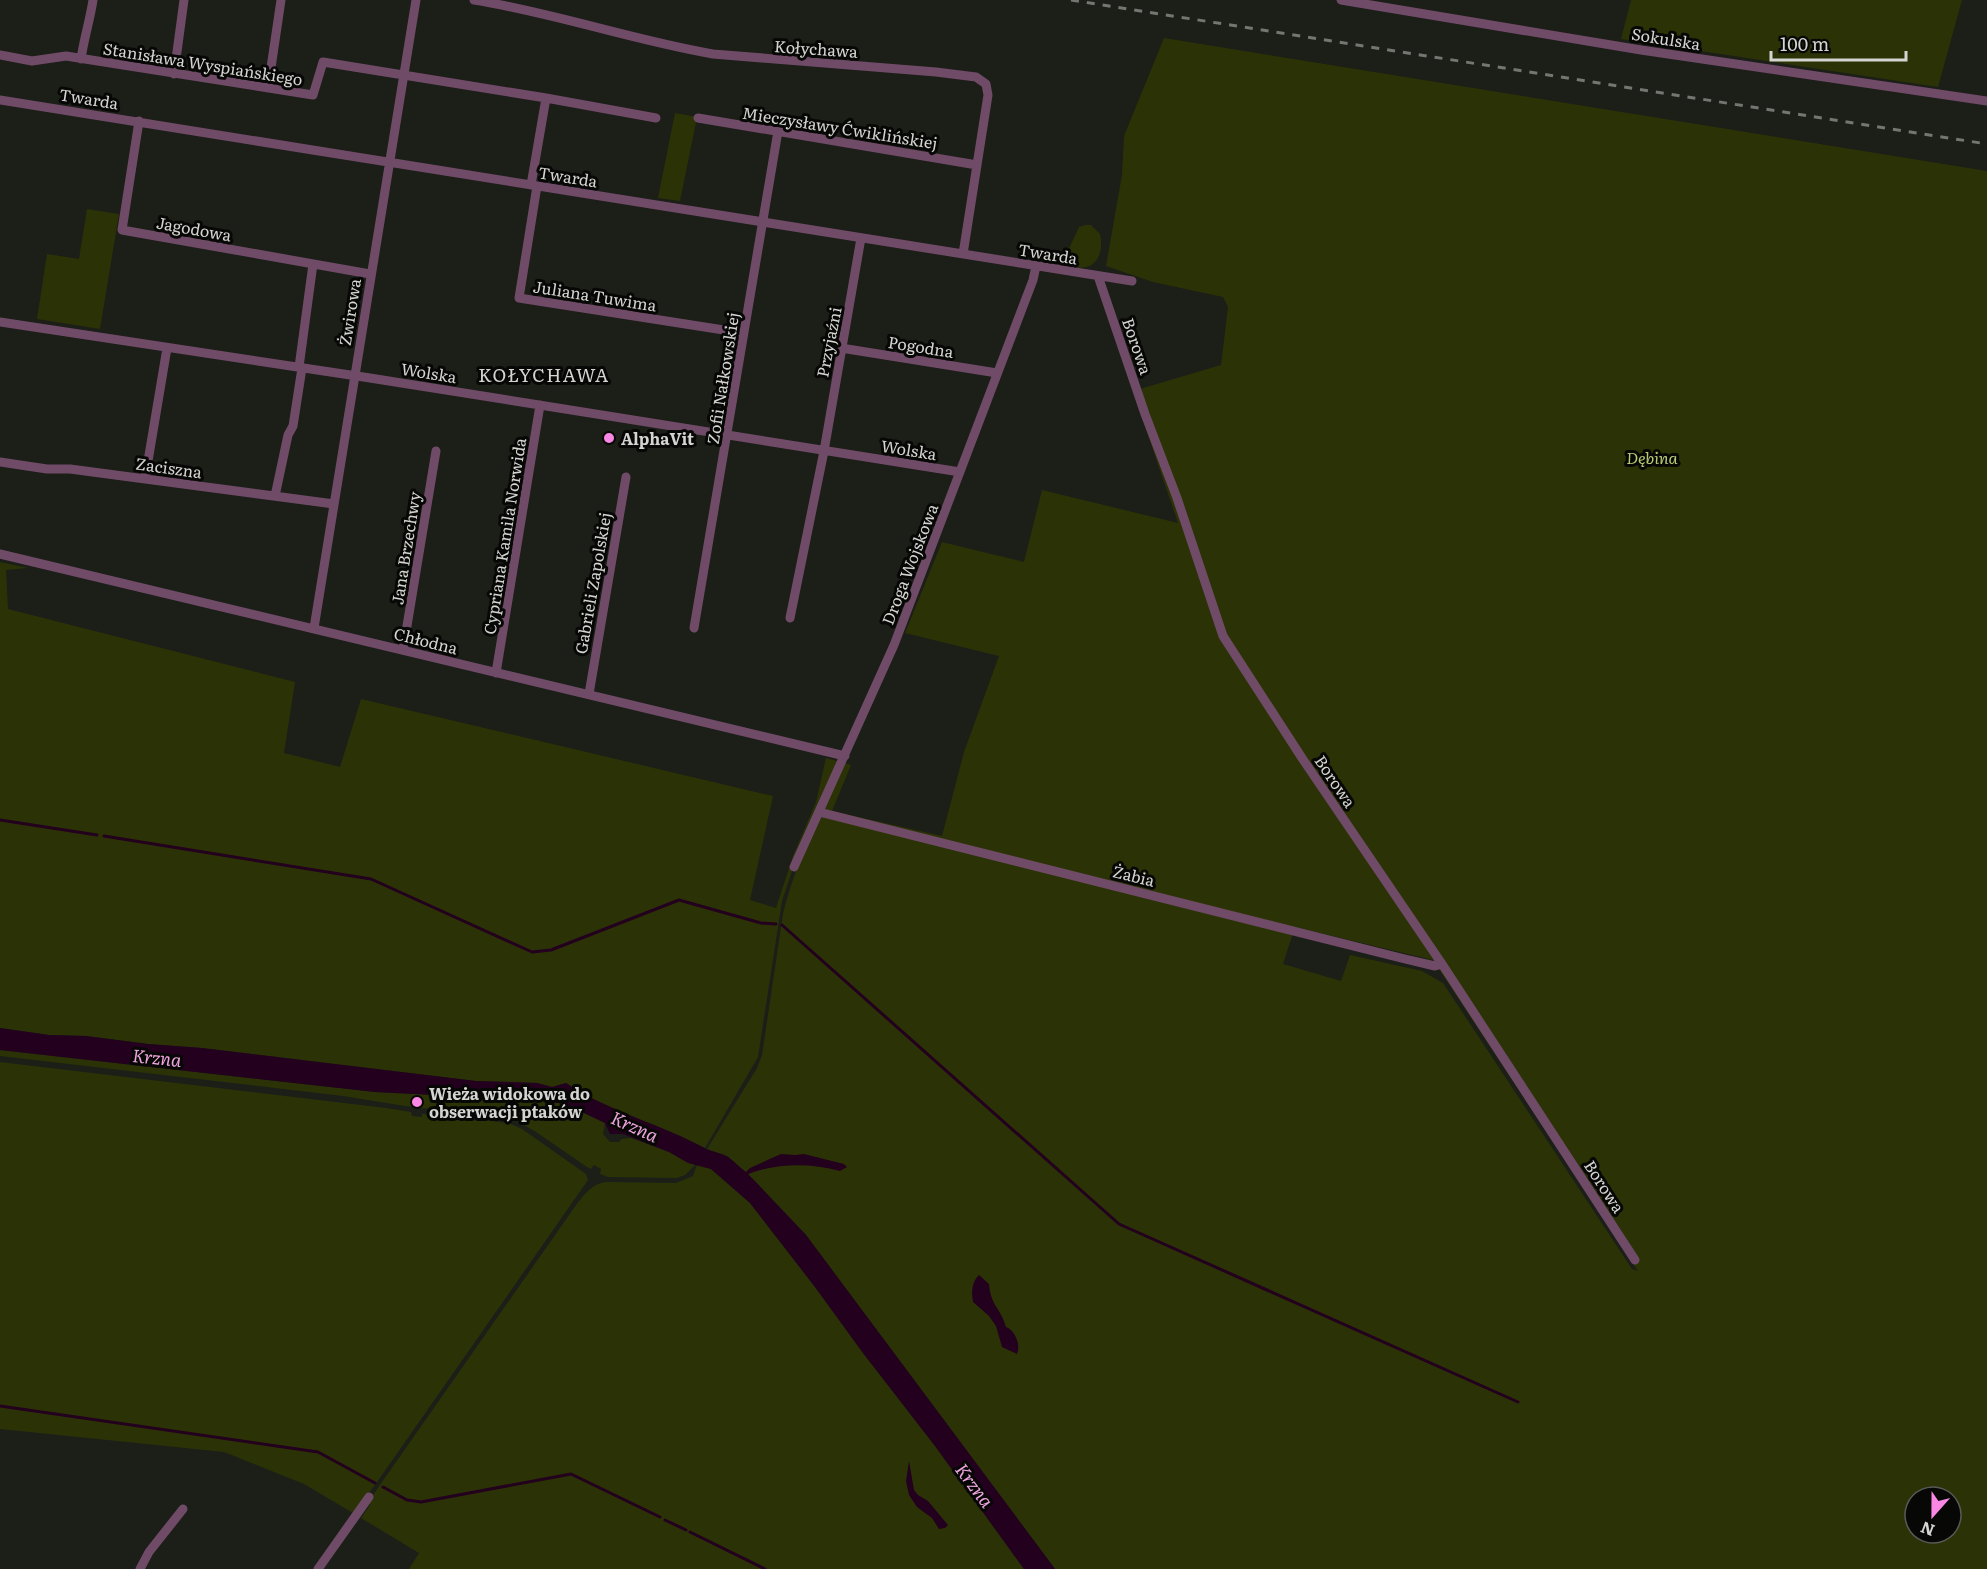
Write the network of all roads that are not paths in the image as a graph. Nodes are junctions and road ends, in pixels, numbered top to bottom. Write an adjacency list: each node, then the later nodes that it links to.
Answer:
1 (93, 0): 8 (street, Stanisława Wyspiańskiego)
2 (184, 0): 9 (street)
3 (281, 0): 11 (street)
4 (416, 0): 10 (street, Żwirowa)
5 (474, 0): 20 (street, Kołychawa)
6 (1341, 0): 14 (street, Sokulska)
7 (0, 56): 8 (street, Stanisława Wyspiańskiego)
8 (81, 59): 9 (street, Stanisława Wyspiańskiego)
9 (174, 74): 11 (street, Stanisława Wyspiańskiego)
10 (405, 75): 11 (street, Stanisława Wyspiańskiego); 12 (street, Stanisława Wyspiańskiego); 19 (street, Żwirowa)
11 (268, 88)
12 (546, 98): 15 (street, Stanisława Wyspiańskiego); 21 (street)
13 (0, 100): 17 (street, Twarda)
14 (1987, 101)
15 (656, 118)
16 (698, 118): 18 (street, Mieczysławy Ćwiklińskiej)
17 (139, 121): 19 (street, Twarda); 25 (street, Jagodowa)
18 (778, 131): 20 (street, Mieczysławy Ćwiklińskiej); 22 (street, Zofii Nałkowskiej)
19 (390, 162): 21 (street, Twarda); 27 (street, Żwirowa)
20 (977, 165): 24 (street, Kołychawa)
21 (534, 185): 22 (street, Twarda); 31 (street, Juliana Tuwima)
22 (763, 222): 23 (street, Twarda); 31 (street, Zofii Nałkowskiej)
23 (861, 238): 24 (street, Twarda); 33 (street, Przyjaźni)
24 (963, 254): 26 (street, Twarda)
25 (313, 264): 27 (street, Jagodowa); 34 (street)
26 (1036, 266): 28 (street, Twarda); 35 (street, Droga Wojskowa)
27 (370, 274): 36 (street, Żwirowa)
28 (1098, 276): 29 (street, Twarda); 57 (street, Borowa)
29 (1132, 281)
30 (0, 322): 32 (street, Wolska)
31 (744, 333): 38 (street, Zofii Nałkowskiej)
32 (167, 348): 34 (street, Wolska); 44 (street)
33 (841, 348): 35 (street, Pogodna); 40 (street, Przyjaźni)
34 (300, 368): 36 (street, Wolska); 45 (street)
35 (997, 373): 42 (street, Droga Wojskowa)
36 (355, 376): 37 (street, Wolska); 46 (street, Żwirowa)
37 (540, 405): 38 (street, Wolska); 52 (street, Cypriana Kamila Norwida)
38 (728, 435): 40 (street, Wolska); 50 (street, Zofii Nałkowskiej)
39 (436, 452): 51 (street, Jana Brzechwy)
40 (824, 452): 42 (street, Wolska); 48 (street, Przyjaźni)
41 (0, 462): 44 (street, Zaciszna)
42 (960, 472): 54 (street, Droga Wojskowa)
43 (626, 477): 53 (street, Gabrieli Zapolskiej)
44 (145, 479): 45 (street, Zaciszna)
45 (275, 496): 46 (street, Zaciszna)
46 (334, 504): 49 (street, Żwirowa)
47 (0, 554): 49 (street, Chłodna)
48 (790, 618)
49 (314, 628): 51 (street, Chłodna)
50 (694, 628)
51 (403, 650): 52 (street, Chłodna)
52 (496, 673): 53 (street, Chłodna)
53 (589, 694): 54 (street, Chłodna)
54 (845, 756): 55 (street, Droga Wojskowa)
55 (819, 812): 56 (street, Droga Wojskowa); 57 (street, Żabia)
56 (795, 867)
57 (1442, 964): 58 (street, Borowa)
58 (1635, 1260)
59 (369, 1497): 62 (street)
60 (183, 1509): 61 (street)
61 (140, 1569)
62 (318, 1569)

